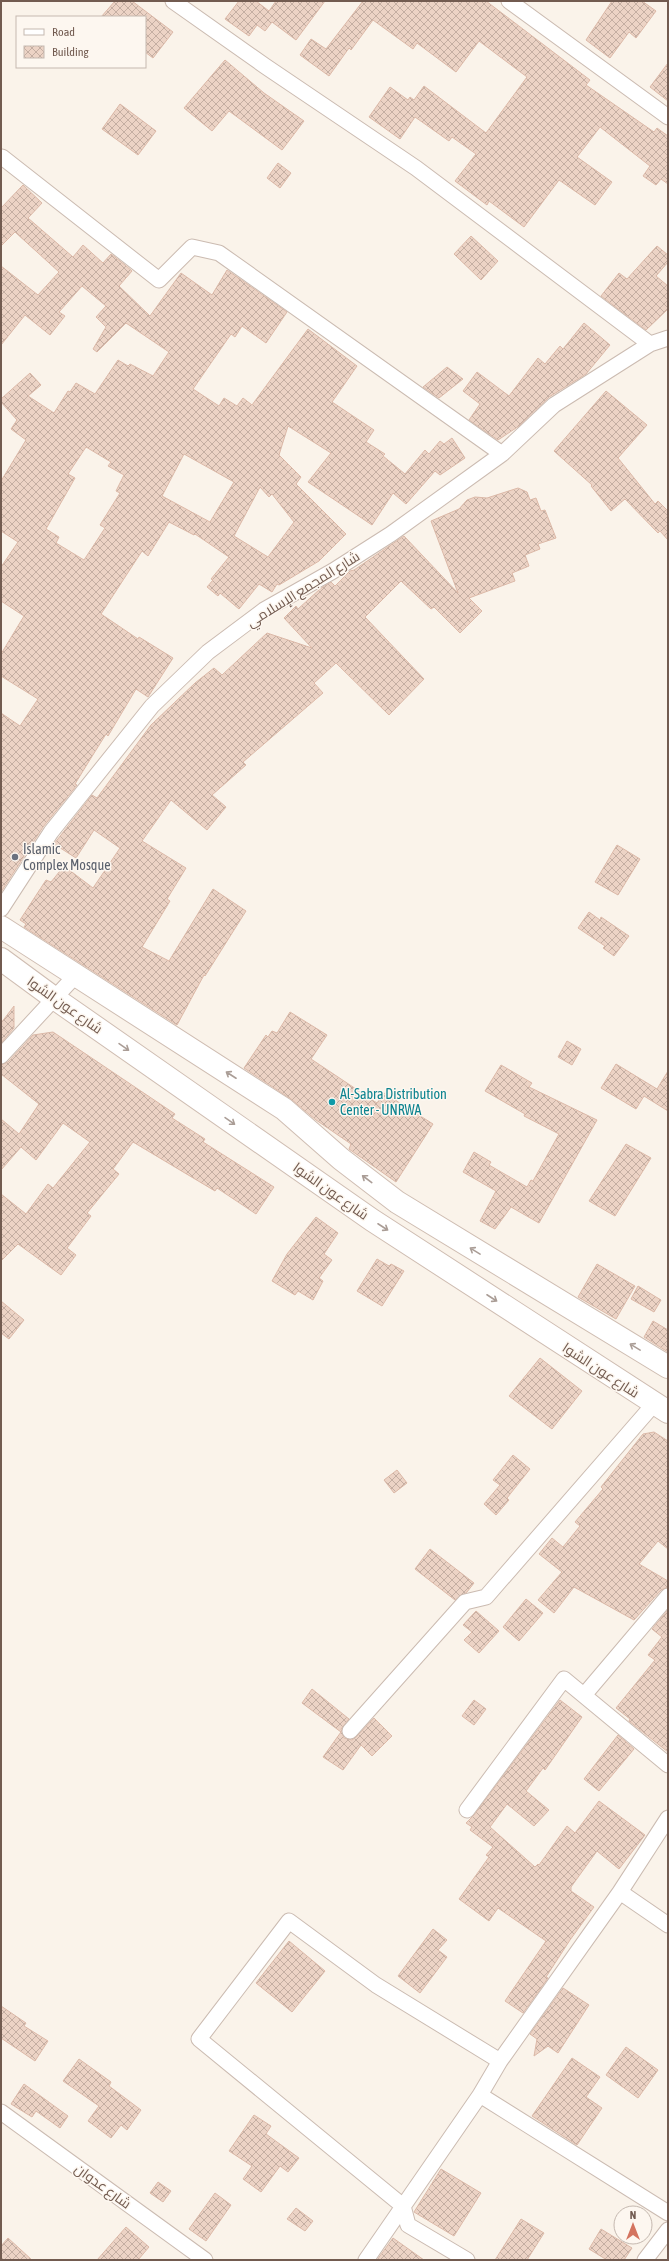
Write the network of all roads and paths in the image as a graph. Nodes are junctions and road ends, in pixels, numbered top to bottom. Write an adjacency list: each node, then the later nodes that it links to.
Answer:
1 (173, 1): 6 (street)
2 (509, 1): 3 (street)
3 (668, 117)
4 (2, 158): 7 (street)
5 (668, 338): 6 (street, شارع المجمع الإسلامي)
6 (650, 344): 7 (street, شارع المجمع الإسلامي)
7 (502, 454): 8 (street, شارع المجمع الإسلامي)
8 (1, 909)
9 (1, 927): 11 (main road)
10 (1, 959): 12 (main road, شارع عون الشوا)
11 (76, 975): 12 (street); 14 (main road, one-way to 11)
12 (54, 998): 13 (street); 15 (main road, شارع عون الشوا, one-way to 15)
13 (1, 1056)
14 (668, 1367)
15 (661, 1408): 18 (street)
16 (668, 1596): 17 (street)
17 (585, 1694): 19 (street); 20 (street)
18 (350, 1731)
19 (668, 1765)
20 (467, 1810)
21 (668, 1818): 22 (street)
22 (620, 1892): 23 (street); 24 (street)
23 (668, 1925)
24 (500, 2061): 25 (street); 27 (street)
25 (480, 2095): 27 (street); 28 (street)
26 (1, 2112): 30 (street, شارع عدوان)
27 (403, 2206): 31 (street); 32 (street)
28 (668, 2213)
29 (668, 2230): 33 (street)
30 (205, 2260)
31 (366, 2260)
32 (467, 2260)
33 (645, 2260)

